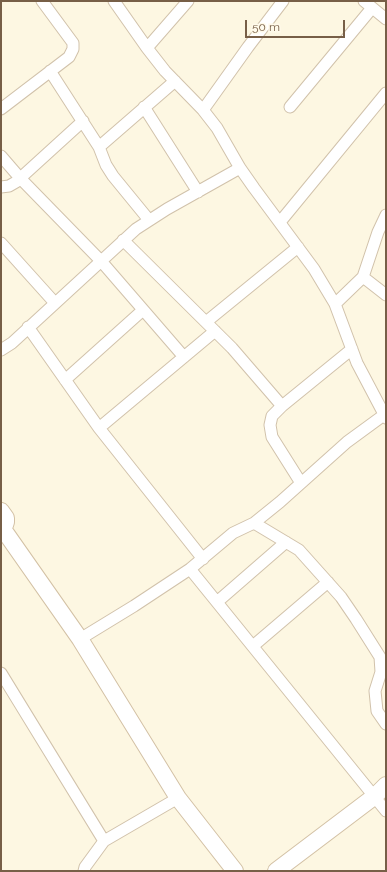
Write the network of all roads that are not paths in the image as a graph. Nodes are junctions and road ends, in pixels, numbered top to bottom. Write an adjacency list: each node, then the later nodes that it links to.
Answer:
1 (42, 1): 8 (street)
2 (114, 1): 7 (street)
3 (188, 1): 7 (street)
4 (283, 1): 14 (street)
5 (368, 4): 6 (street); 12 (street)
6 (386, 19)
7 (147, 48): 9 (street)
8 (50, 71): 13 (street); 15 (street)
9 (175, 81): 11 (street); 14 (street)
10 (386, 93): 24 (street)
11 (144, 107): 16 (street); 21 (street)
12 (290, 107)
13 (1, 109)
14 (203, 110): 18 (street)
15 (83, 121): 16 (street); 19 (street)
16 (99, 147): 23 (street)
17 (1, 156): 19 (street)
18 (240, 168): 21 (street); 24 (street)
19 (20, 178): 20 (street); 28 (street)
20 (1, 187)
21 (198, 192): 23 (street)
22 (386, 215): 29 (street)
23 (149, 220): 25 (street)
24 (280, 222): 27 (street)
25 (123, 240): 28 (street); 34 (street)
26 (1, 243): 31 (street)
27 (298, 247): 32 (street); 34 (street)
28 (101, 261): 31 (street); 33 (street)
29 (363, 277): 30 (street); 32 (street)
30 (386, 295)
31 (55, 303): 35 (street)
32 (335, 304): 37 (street)
33 (143, 310): 39 (street); 40 (street)
34 (206, 322): 36 (street)
35 (28, 327): 38 (street); 40 (street)
36 (215, 331): 39 (street); 41 (street)
37 (352, 349): 41 (street); 42 (street)
38 (1, 350)
39 (184, 357): 43 (street)
40 (65, 380): 43 (street)
41 (282, 406): 44 (street)
42 (385, 416): 44 (street)
43 (99, 428): 49 (street)
44 (301, 483): 46 (street)
45 (1, 511): 47 (street)
46 (254, 523): 48 (street); 49 (street)
47 (2, 529): 53 (street)
48 (286, 542): 51 (street); 52 (street)
49 (203, 559): 50 (street)
50 (190, 569): 52 (street); 53 (street)
51 (328, 582): 54 (street); 56 (street)
52 (217, 602): 54 (street)
53 (80, 639): 58 (street)
54 (253, 646): 57 (street)
55 (1, 673): 60 (street)
56 (386, 724)
57 (380, 791): 59 (street); 63 (street)
58 (178, 798): 60 (street); 62 (street)
59 (386, 811)
60 (104, 841): 61 (street)
61 (84, 871)
62 (235, 871)
63 (276, 871)

